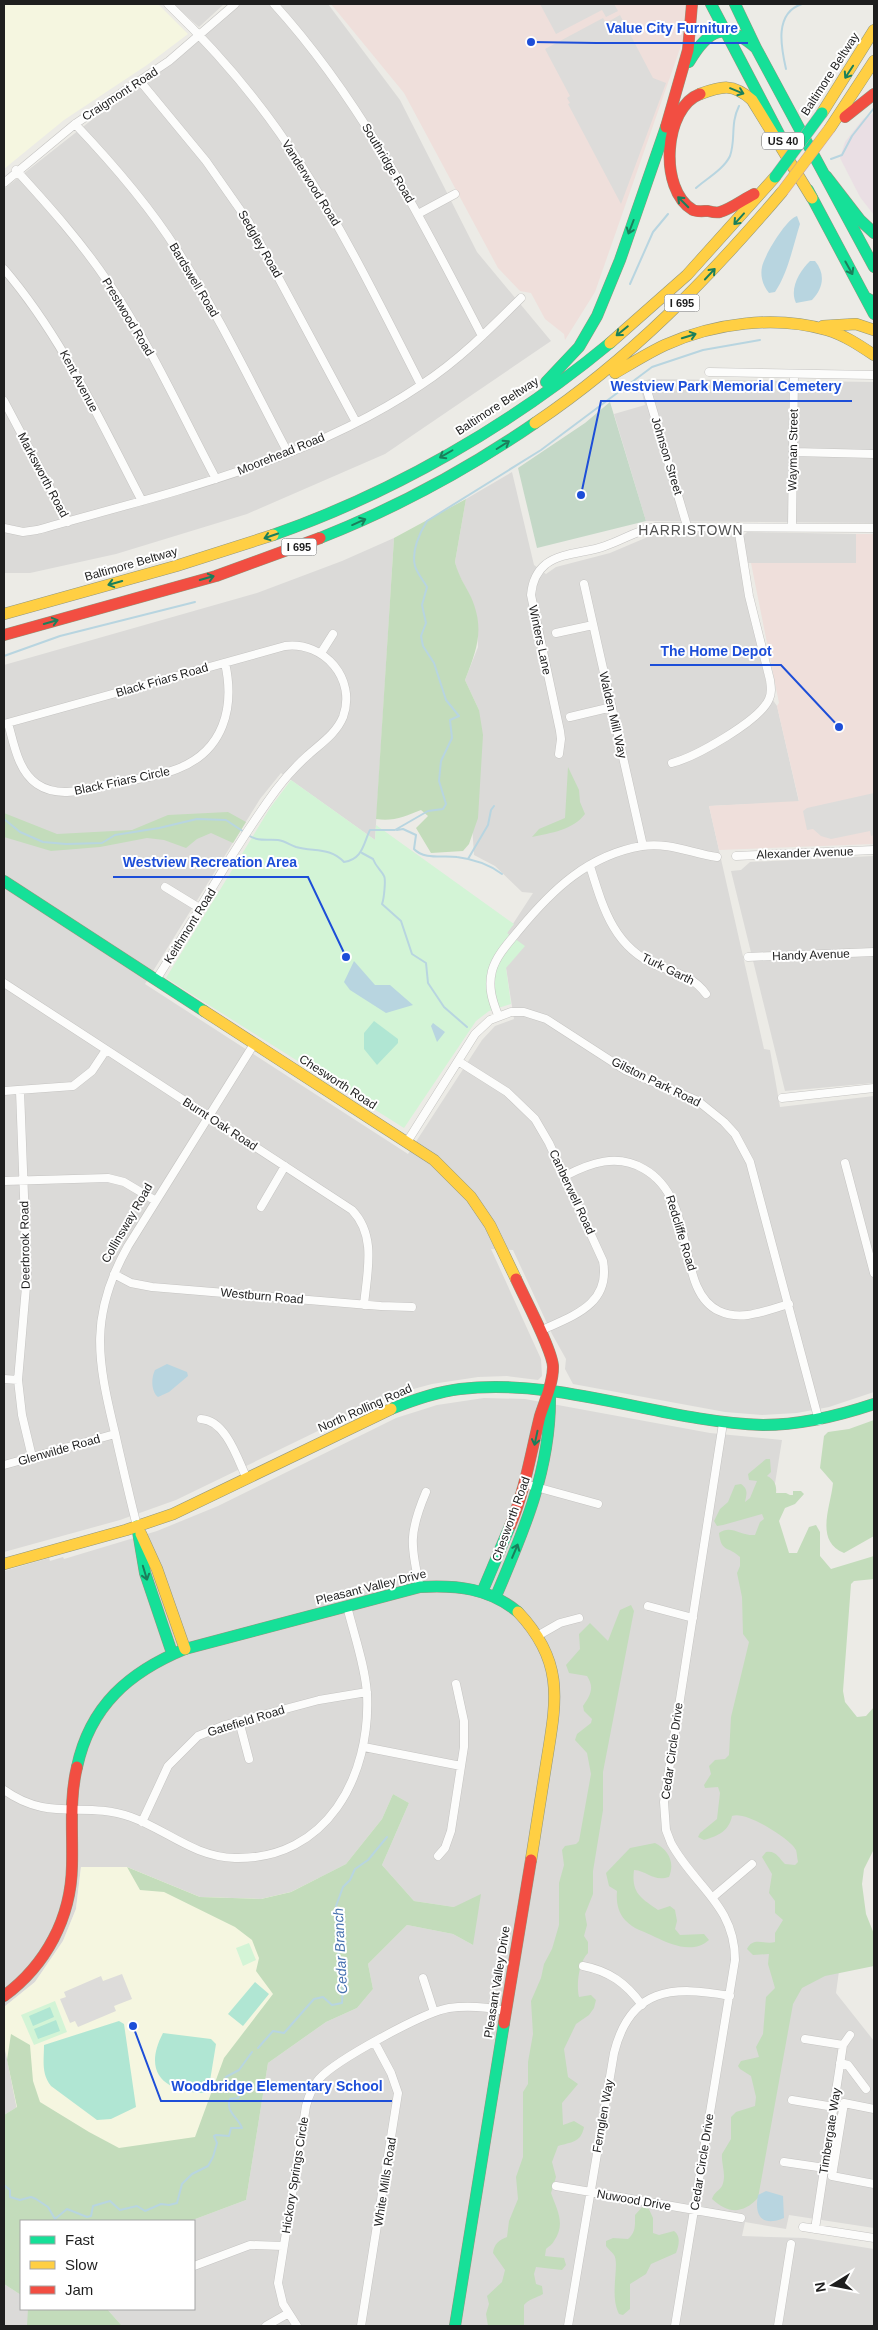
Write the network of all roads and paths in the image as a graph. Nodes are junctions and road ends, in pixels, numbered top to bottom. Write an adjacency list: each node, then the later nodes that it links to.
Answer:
1 (168, 4): 9 (street, Vanderwood Road)
2 (235, 4): 9 (street, Craigmont Road)
3 (274, 4): 23 (street, Southridge Road)
4 (692, 4): 12 (main road)
5 (711, 4): 7 (main road, US 40)
6 (735, 4): 10 (main road, US 40)
7 (724, 29): 10 (main road); 12 (main road); 22 (main road, US 40)
8 (874, 30): 19 (main road, Baltimore Beltway / I 695, one-way to 19, bridge)
9 (199, 36): 13 (street, Craigmont Road); 37 (street, Vanderwood Road)
10 (756, 48): 18 (main road, US 40)
11 (874, 61): 16 (main road, I 695)
12 (683, 74): 41 (main road, one-way to 41)
13 (140, 81): 15 (street, Craigmont Road); 42 (street, Sedgley Road)
14 (874, 94): 16 (main road)
15 (75, 124): 17 (street, Craigmont Road); 44 (street, Bardswell Road)
16 (830, 128): 39 (main road, I 695, one-way to 16, bridge)
17 (16, 170): 20 (street, Craigmont Road); 46 (street, Prestwood Road)
18 (826, 176): 24 (main road); 25 (main road, US 40)
19 (773, 179): 22 (main road, one-way to 22); 41 (main road, Baltimore Beltway / I 695, one-way to 41)
20 (4, 183)
21 (455, 194): 23 (street)
22 (812, 198): 28 (main road, US 40, one-way to 28)
23 (418, 214): 32 (street, Southridge Road)
24 (874, 233)
25 (874, 267)
26 (4, 269): 47 (street, Kent Avenue)
27 (521, 298): 32 (street, Moorehead Road)
28 (870, 300): 29 (main road, US 40)
29 (874, 314)
30 (817, 326): 31 (main road); 33 (main road); 39 (main road, one-way to 30)
31 (874, 330)
32 (482, 336): 37 (street, Moorehead Road)
33 (874, 355)
34 (708, 372): 35 (street)
35 (794, 374): 36 (street); 43 (street, Wayman Street)
36 (873, 374)
37 (422, 385): 42 (street, Moorehead Road)
38 (646, 387): 49 (street, Johnson Street)
39 (569, 400): 59 (main road, I 695, one-way to 39)
40 (4, 401): 48 (street, Marksworth Road)
41 (507, 417): 55 (main road, Baltimore Beltway / I 695, one-way to 55)
42 (356, 422): 44 (street, Moorehead Road)
43 (794, 452): 45 (street); 50 (street, Wayman Street)
44 (288, 453): 46 (street, Moorehead Road)
45 (874, 454)
46 (216, 479): 47 (street, Moorehead Road)
47 (142, 501): 48 (street, Moorehead Road)
48 (68, 522): 51 (street, Moorehead Road)
49 (687, 526): 52 (street, Winters Lane); 65 (street, Winters Lane)
50 (792, 527): 52 (street, Winters Lane); 53 (street, Winters Lane)
51 (4, 528)
52 (738, 528): 66 (street)
53 (874, 528)
54 (584, 584): 56 (street, Walden Mill Way)
55 (4, 614)
56 (593, 625): 57 (street); 62 (street, Walden Mill Way)
57 (556, 633)
58 (333, 634): 60 (street)
59 (4, 635)
60 (321, 653): 61 (street, Black Friars Road); 74 (street, Keithmont Road)
61 (225, 662): 64 (street, Black Friars Road); 64 (street, Black Friars Circle)
62 (612, 707): 63 (street); 67 (street, Walden Mill Way)
63 (570, 717)
64 (6, 724)
65 (558, 754)
66 (672, 763)
67 (643, 846): 70 (street); 71 (street)
68 (874, 850): 69 (street, Alexander Avenue)
69 (736, 856)
70 (716, 857)
71 (590, 866): 79 (street, Turk Garth); 80 (street)
72 (4, 881): 77 (main road, Chesworth Road)
73 (165, 887): 74 (street)
74 (200, 909): 77 (street, Keithmont Road)
75 (874, 952): 76 (street, Handy Avenue)
76 (748, 957)
77 (156, 980): 81 (main road, Chesworth Road)
78 (4, 983): 82 (street, Burnt Oak Road)
79 (706, 994)
80 (498, 1015): 83 (street); 99 (street, Gilston Park Road)
81 (254, 1044): 88 (street, Collinsway Road); 89 (main road, Chesworth Road)
82 (106, 1050): 86 (street); 88 (street, Burnt Oak Road)
83 (458, 1061): 89 (street); 92 (street, Canberwell Road)
84 (874, 1088): 87 (street)
85 (4, 1091): 86 (street)
86 (20, 1091): 93 (street, Deerbrook Road)
87 (782, 1098)
88 (209, 1116): 91 (street, Burnt Oak Road); 95 (street, Collinsway Road)
89 (407, 1142): 102 (main road, Chesworth Road)
90 (845, 1164): 97 (street)
91 (285, 1166): 96 (street); 100 (street, Burnt Oak Road)
92 (564, 1176): 99 (street, Redcliffe Road); 102 (street, Canberwell Road)
93 (24, 1180): 94 (street); 95 (street); 104 (street, Deerbrook Road)
94 (4, 1181)
95 (156, 1201): 98 (street, Collinsway Road)
96 (261, 1206)
97 (874, 1273)
98 (114, 1274): 100 (street, Westburn Road); 110 (street, Collinsway Road)
99 (789, 1304): 108 (street, Gilston Park Road)
100 (364, 1305): 101 (street, Westburn Road)
101 (412, 1307)
102 (540, 1330): 105 (main road, Chesworth Road)
103 (4, 1379): 104 (street)
104 (18, 1380): 111 (street, Deerbrook Road)
105 (549, 1391): 109 (main road, North Rolling Road); 113 (main road, North Rolling Road); 114 (main road, Chesworth Road, one-way to 114); 115 (main road, Chesworth Road)
106 (874, 1404): 108 (main road, North Rolling Road)
107 (201, 1419): 113 (street)
108 (820, 1421): 109 (main road, North Rolling Road)
109 (723, 1423): 126 (street, Cedar Circle Drive)
110 (115, 1434): 111 (street, Glenwilde Road); 118 (street, Collinsway Road)
111 (32, 1457): 112 (street, Glenwilde Road)
112 (4, 1465)
113 (248, 1478): 118 (main road, North Rolling Road)
114 (525, 1484): 115 (street); 121 (main road, Chesworth Road)
115 (538, 1487): 117 (street); 122 (main road, Chesworth Road, one-way to 115)
116 (426, 1492): 120 (street)
117 (598, 1504)
118 (137, 1526): 119 (main road, North Rolling Road); 128 (main road, Collinsway Road); 129 (main road, Collinsway Road, one-way to 129)
119 (4, 1564)
120 (420, 1587): 121 (main road, Pleasant Valley Drive); 123 (main road, Pleasant Valley Drive)
121 (483, 1590): 122 (main road, Pleasant Valley Drive)
122 (496, 1596): 127 (main road, Pleasant Valley Drive)
123 (346, 1606): 128 (main road, Pleasant Valley Drive); 131 (street)
124 (648, 1606): 126 (street)
125 (579, 1618): 127 (street)
126 (693, 1618): 141 (street, Cedar Circle Drive)
127 (539, 1635): 147 (main road, Pleasant Valley Drive)
128 (185, 1649): 129 (main road, Pleasant Valley Drive)
129 (172, 1653): 137 (main road, Pleasant Valley Drive)
130 (456, 1684): 135 (street)
131 (367, 1692): 132 (street, Gatefield Road); 133 (street)
132 (239, 1721): 134 (street); 138 (street, Gatefield Road)
133 (364, 1747): 135 (street); 138 (street)
134 (249, 1759)
135 (461, 1766): 139 (street)
136 (4, 1790): 137 (street)
137 (71, 1810): 138 (street); 144 (main road, Pleasant Valley Drive)
138 (142, 1822)
139 (438, 1856)
140 (752, 1864): 141 (street)
141 (713, 1897): 145 (street, Cedar Circle Drive)
142 (583, 1966): 146 (street)
143 (423, 1978): 148 (street)
144 (4, 1996)
145 (730, 1996): 146 (street, Fernglen Way); 163 (street, Cedar Circle Drive)
146 (642, 2005): 162 (street, Fernglen Way)
147 (506, 2011): 148 (street, Hickory Springs Circle); 175 (main road, Pleasant Valley Drive)
148 (434, 2012): 151 (street, Hickory Springs Circle)
149 (850, 2035): 152 (street, Timbergate Way)
150 (805, 2039): 152 (street)
151 (375, 2043): 169 (street, Hickory Springs Circle); 174 (street, White Mills Road)
152 (843, 2045): 153 (street, Timbergate Way)
153 (840, 2064): 154 (street); 156 (street, Timbergate Way)
154 (866, 2089)
155 (792, 2100): 156 (street)
156 (834, 2106): 159 (street, Timbergate Way)
157 (874, 2108): 160 (street)
158 (784, 2162): 159 (street)
159 (824, 2168): 166 (street, Timbergate Way)
160 (874, 2184)
161 (556, 2186): 162 (street, Nuwood Drive)
162 (590, 2192): 163 (street, Nuwood Drive); 176 (street, Fernglen Way)
163 (694, 2210): 164 (street, Nuwood Drive); 177 (street, Cedar Circle Drive)
164 (741, 2218)
165 (803, 2227): 166 (street)
166 (815, 2229): 167 (street)
167 (874, 2238)
168 (792, 2244): 178 (street)
169 (283, 2246): 170 (street); 171 (street, Hickory Springs Circle)
170 (195, 2266)
171 (287, 2314): 172 (street); 173 (street, Hickory Springs Circle)
172 (266, 2326)
173 (297, 2326)
174 (361, 2326)
175 (455, 2326)
176 (568, 2326)
177 (675, 2326)
178 (778, 2326)

